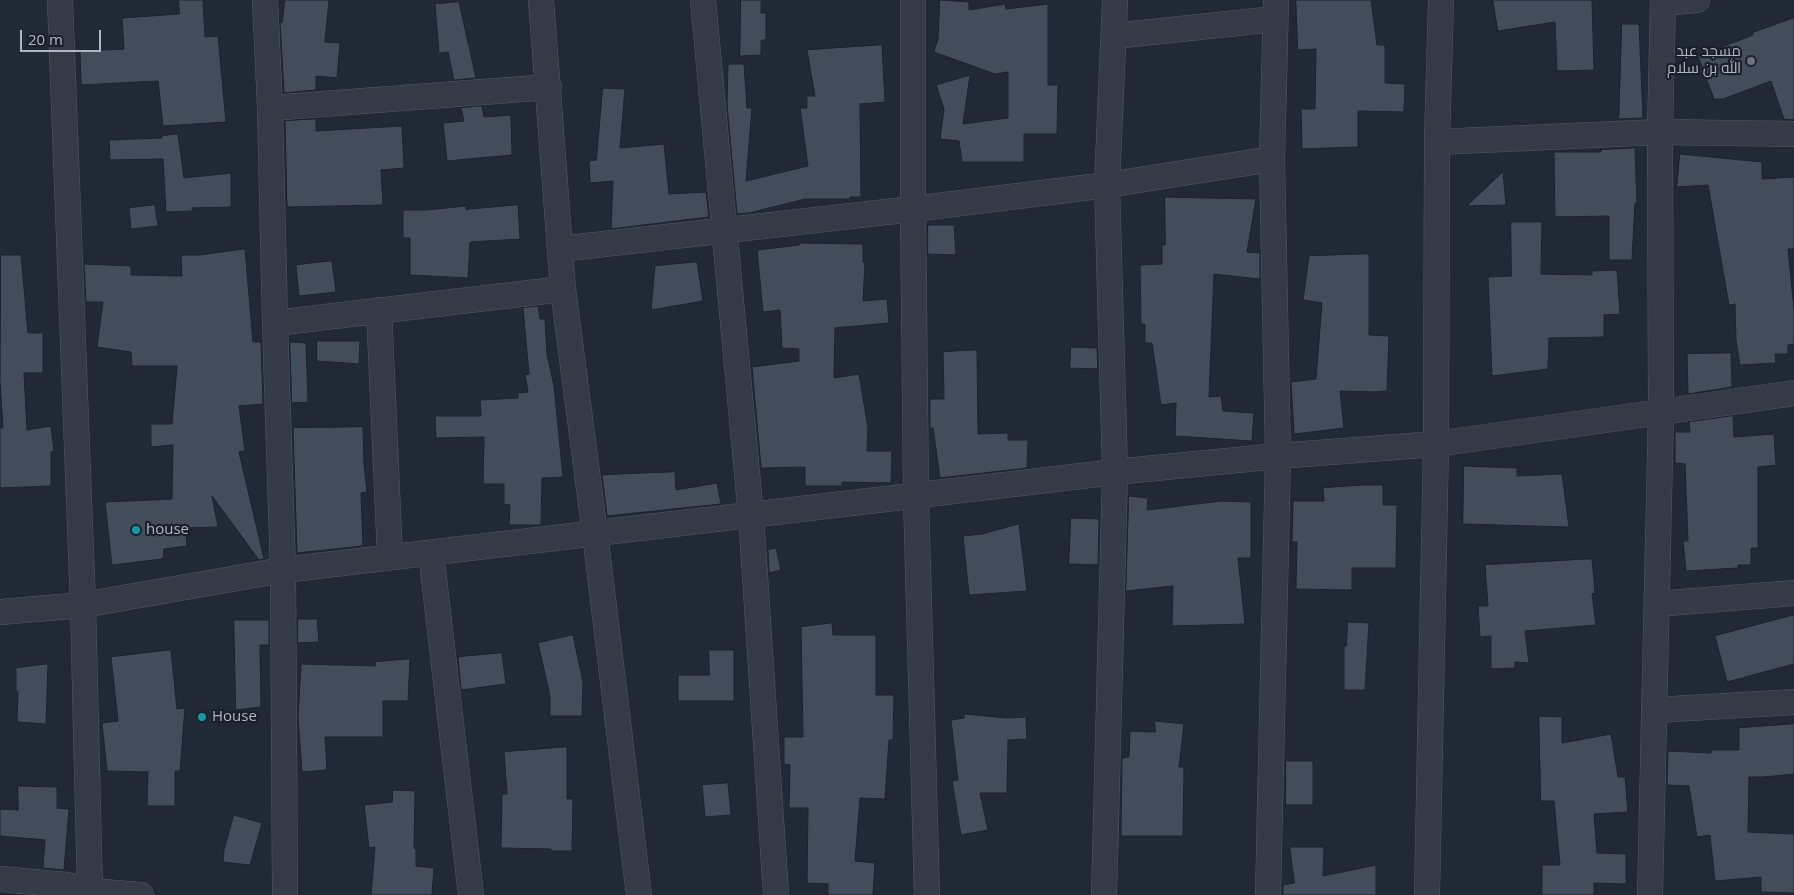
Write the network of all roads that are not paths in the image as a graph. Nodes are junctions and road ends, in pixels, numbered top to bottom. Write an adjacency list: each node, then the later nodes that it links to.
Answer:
1 (60, 0): 38 (street)
2 (265, 0): 13 (street)
3 (541, 0): 12 (street)
4 (703, 0): 20 (street)
5 (914, 0): 19 (street)
6 (1115, 0): 11 (street)
7 (1440, 0): 16 (street)
8 (1697, 0): 9 (street)
9 (1663, 1): 14 (street)
10 (1276, 10): 11 (street); 17 (street)
11 (1114, 36): 18 (street)
12 (549, 87): 13 (street); 21 (street)
13 (270, 108): 24 (street)
14 (1660, 132): 15 (street); 16 (street); 26 (street)
15 (1794, 134)
16 (1437, 142): 27 (street)
17 (1272, 159): 18 (street); 28 (street)
18 (1107, 185): 19 (street); 29 (street)
19 (913, 210): 20 (street); 30 (street)
20 (724, 231): 21 (street); 31 (street)
21 (560, 248): 22 (street)
22 (564, 289): 23 (street); 32 (street)
23 (380, 310): 24 (street); 34 (street)
24 (275, 323): 35 (street)
25 (1794, 394): 26 (street)
26 (1661, 411): 27 (street); 37 (street)
27 (1436, 444): 28 (street); 52 (street)
28 (1278, 456): 29 (street); 51 (street)
29 (1115, 472): 30 (street); 50 (street)
30 (916, 497): 31 (street); 49 (street)
31 (751, 516): 32 (street); 48 (street)
32 (596, 534): 33 (street); 47 (street)
33 (431, 553): 34 (street); 46 (street)
34 (390, 558): 35 (street)
35 (283, 570): 38 (street); 45 (street)
36 (1794, 593): 37 (street)
37 (1657, 604): 41 (street)
38 (83, 605): 39 (street); 43 (street)
39 (0, 612)
40 (1794, 702): 41 (street)
41 (1655, 710): 53 (street)
42 (0, 878): 43 (street)
43 (75, 890): 44 (street)
44 (141, 895)
45 (285, 895)
46 (471, 895)
47 (639, 895)
48 (776, 895)
49 (927, 895)
50 (1104, 895)
51 (1268, 895)
52 (1427, 895)
53 (1650, 895)

